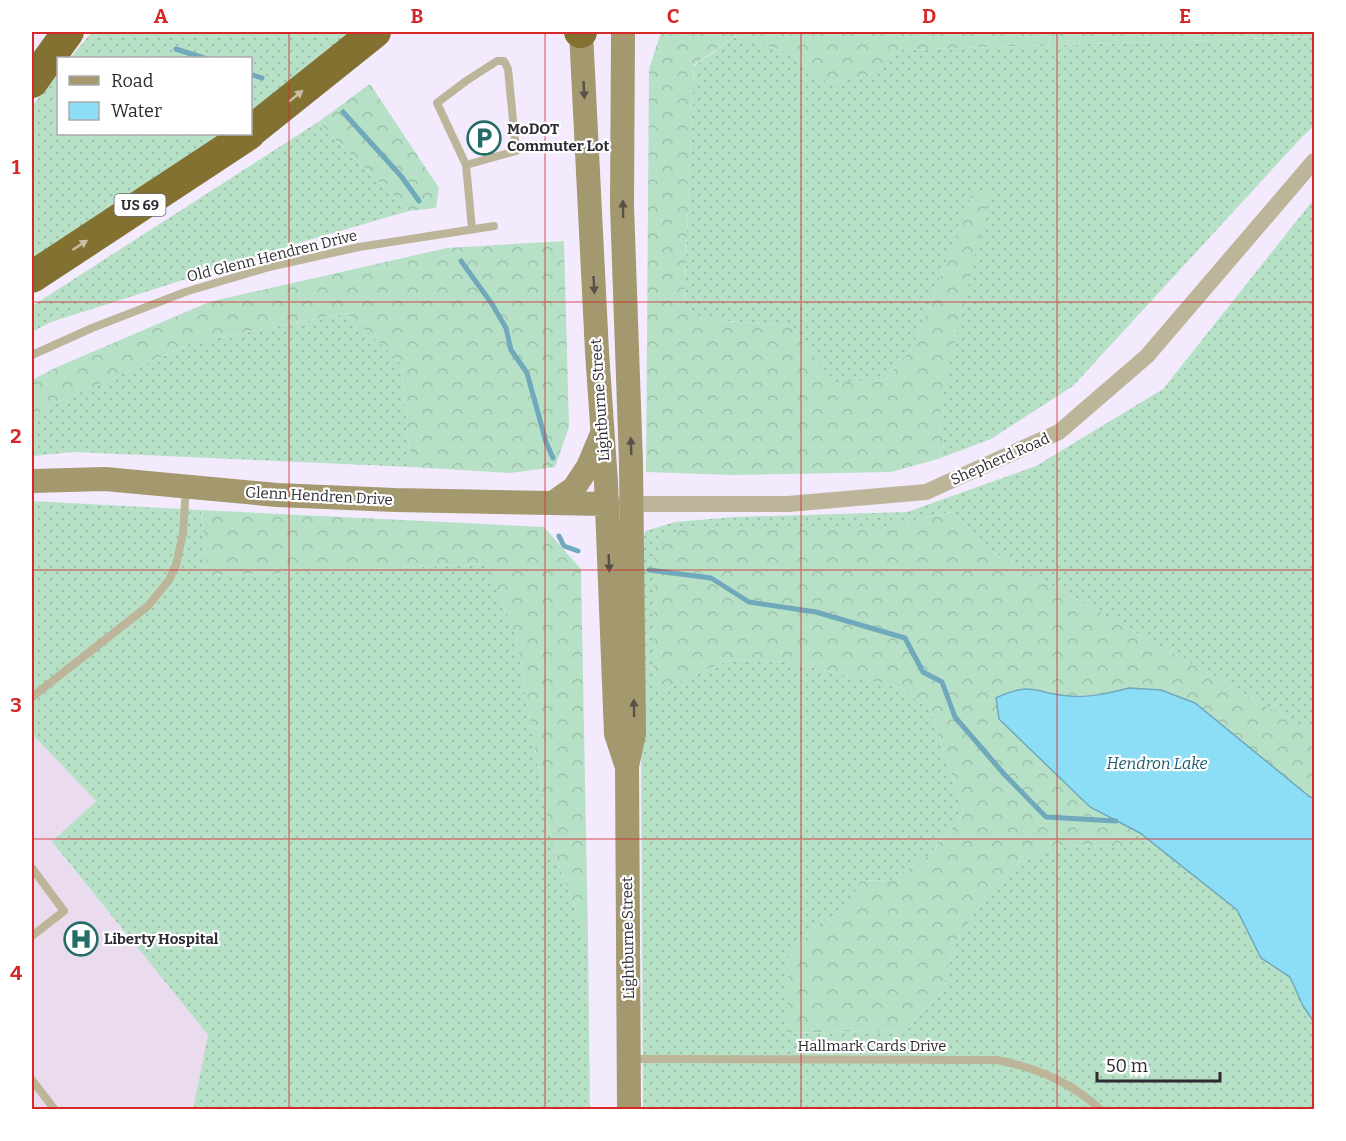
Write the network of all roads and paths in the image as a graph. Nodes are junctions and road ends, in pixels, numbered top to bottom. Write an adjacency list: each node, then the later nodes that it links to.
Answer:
1 (68, 32): 5 (highway)
2 (375, 32): 6 (highway, US 69, one-way to 2)
3 (580, 32): 14 (main road, Lightburne Street, one-way to 14)
4 (623, 32): 19 (main road, Lightburne Street, one-way to 4)
5 (32, 82)
6 (252, 131)
7 (247, 135): 12 (highway, US 69, one-way to 7)
8 (1314, 161): 19 (street, Shepherd Road)
9 (465, 165): 9 (lane); 11 (lane)
10 (494, 226): 11 (lane, Old Glenn Hendren Drive)
11 (472, 229): 13 (lane, Old Glenn Hendren Drive)
12 (32, 277)
13 (32, 355)
14 (602, 434): 17 (main road); 18 (main road, Lightburne Street)
15 (32, 480): 16 (main road, Glenn Hendren Drive)
16 (186, 487): 17 (main road, Glenn Hendren Drive); 20 (lane)
17 (554, 502): 18 (main road, Glenn Hendren Drive)
18 (607, 504): 19 (street, Shepherd Road); 21 (main road, Lightburne Street, one-way to 21)
19 (631, 504): 21 (main road, Lightburne Street, one-way to 19)
20 (32, 697)
21 (627, 766): 24 (main road, Lightburne Street)
22 (32, 868): 23 (lane)
23 (32, 936)
24 (629, 1059): 27 (main road, Lightburne Street); 28 (lane, Hallmark Cards Drive)
25 (32, 1080): 26 (lane)
26 (55, 1110)
27 (629, 1110)
28 (1101, 1110)

